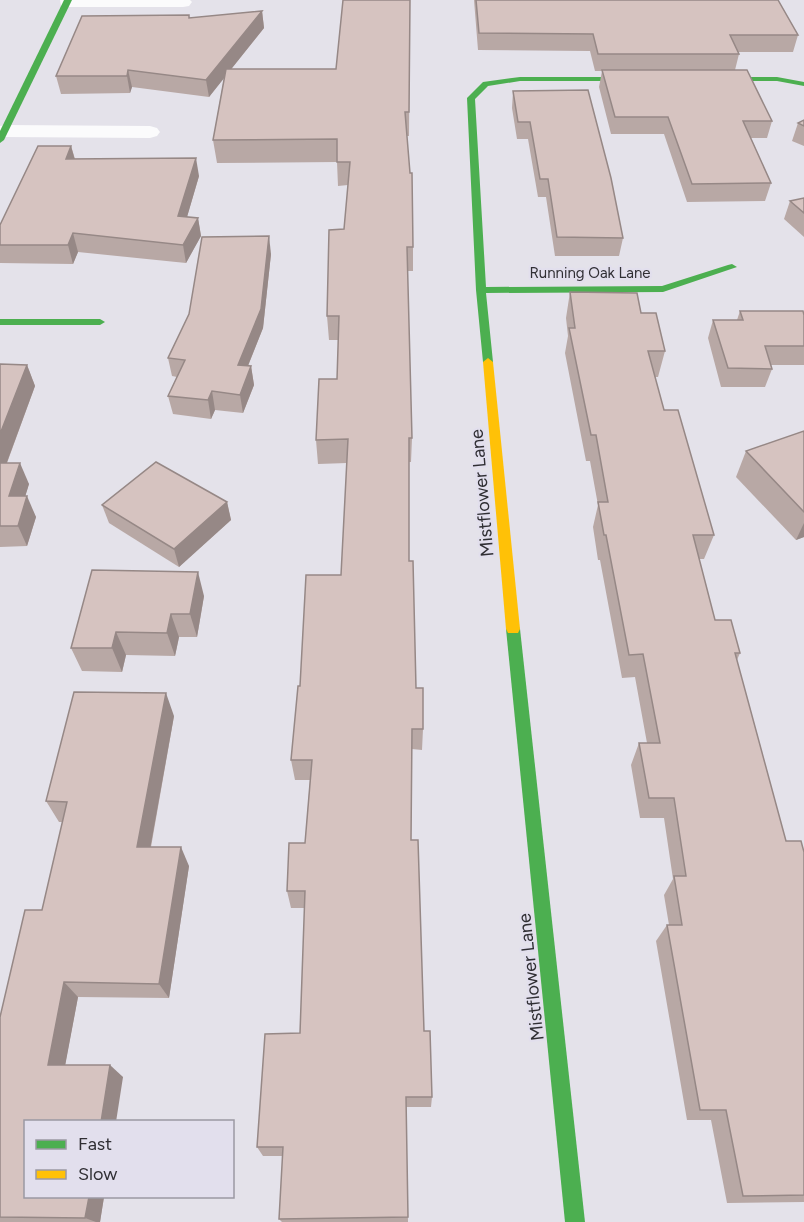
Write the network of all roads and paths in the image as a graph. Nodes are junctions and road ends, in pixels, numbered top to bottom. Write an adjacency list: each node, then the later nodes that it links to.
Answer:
1 (68, 1): 2 (street); 7 (street)
2 (183, 2)
3 (660, 79): 9 (street, Mistflower Lane)
4 (696, 79): 5 (street)
5 (804, 84)
6 (150, 132): 7 (street)
7 (2, 136)
8 (732, 267): 9 (street, Running Oak Lane)
9 (481, 290): 12 (street, Mistflower Lane)
10 (0, 322): 11 (street)
11 (100, 322)
12 (575, 1222)

